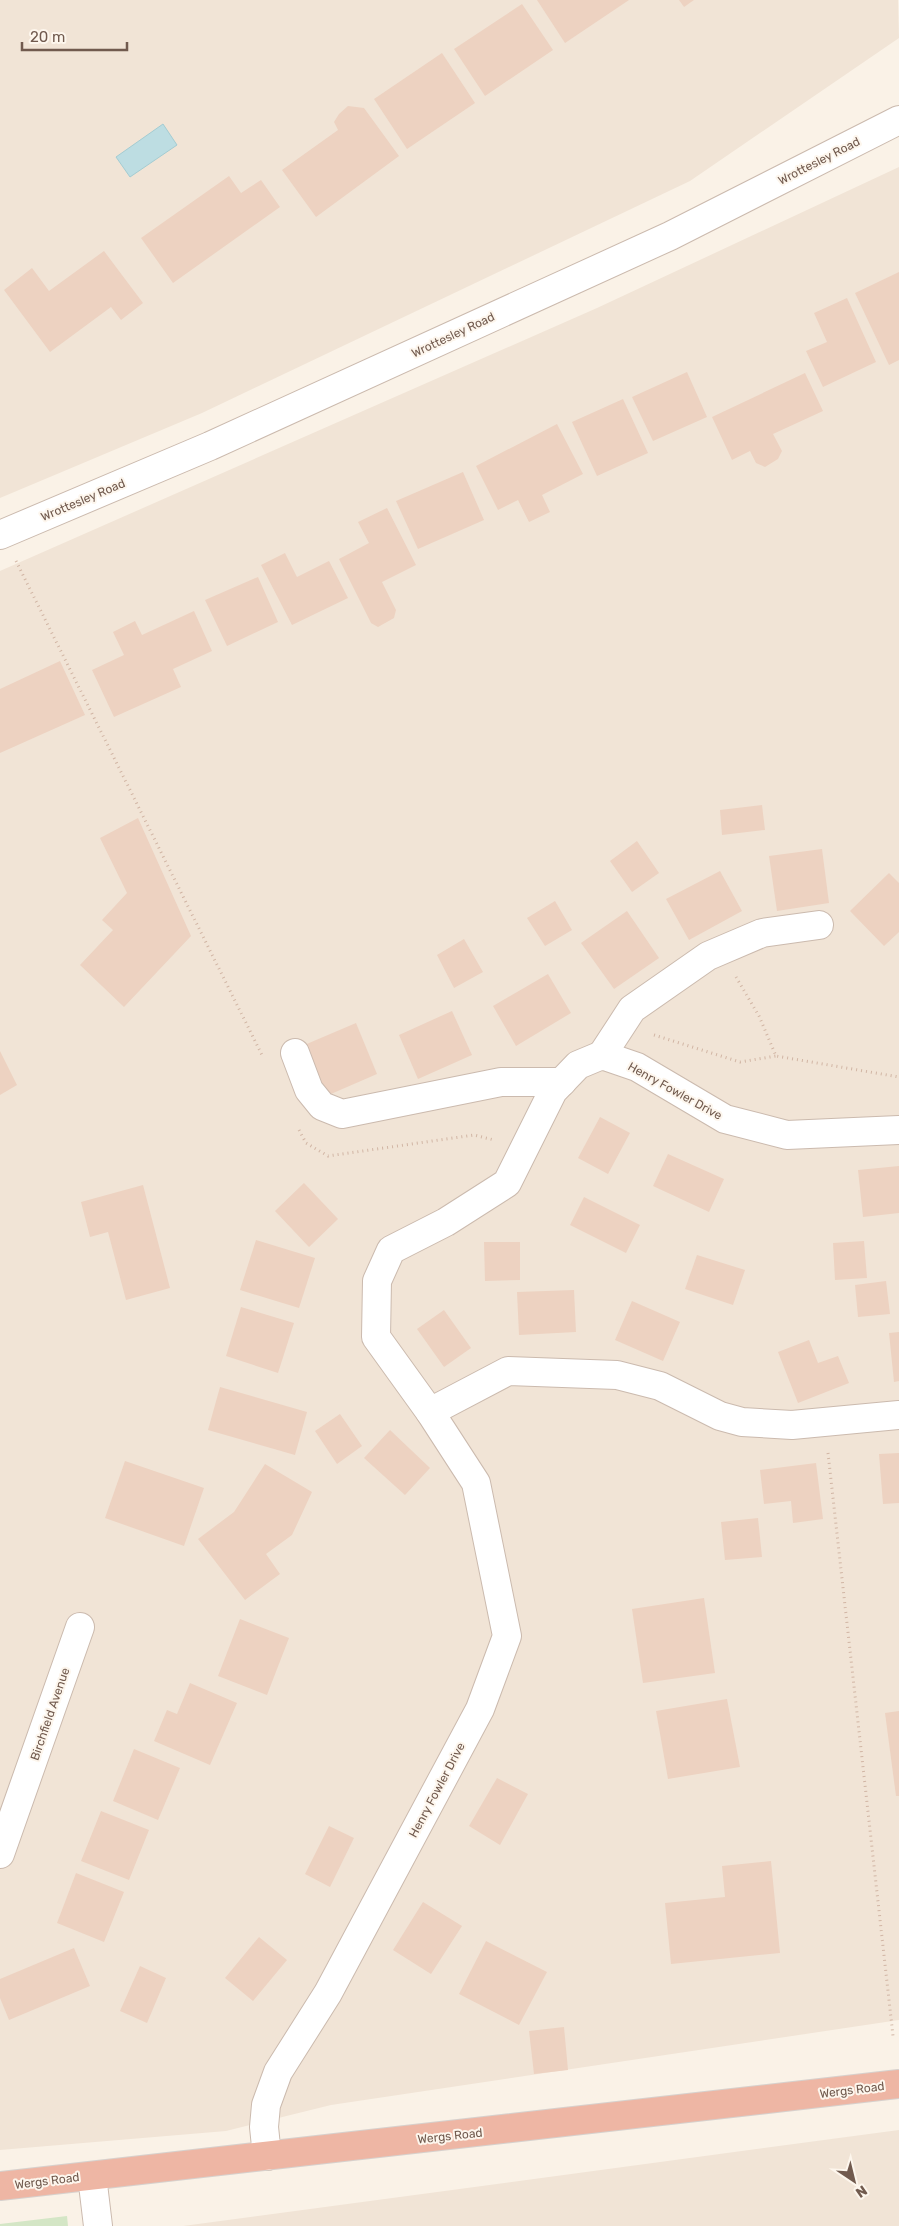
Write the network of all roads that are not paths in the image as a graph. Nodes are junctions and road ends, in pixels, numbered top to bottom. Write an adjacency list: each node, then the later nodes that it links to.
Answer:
1 (899, 120): 2 (street, Wrottesley Road)
2 (1, 534)
3 (819, 925): 5 (street)
4 (295, 1053): 6 (street)
5 (602, 1055): 6 (street, Henry Fowler Drive); 7 (street, Henry Fowler Drive)
6 (562, 1082): 8 (street, Henry Fowler Drive)
7 (899, 1130)
8 (430, 1412): 9 (street); 14 (street, Henry Fowler Drive)
9 (899, 1414)
10 (80, 1627): 11 (street, Birchfield Avenue)
11 (10, 1796): 12 (street, Birchfield Avenue)
12 (0, 1854)
13 (899, 2084): 14 (highway, Wergs Road)
14 (267, 2156): 15 (highway, Wergs Road)
15 (92, 2176): 16 (highway, Wergs Road); 17 (street)
16 (0, 2186)
17 (98, 2226)

